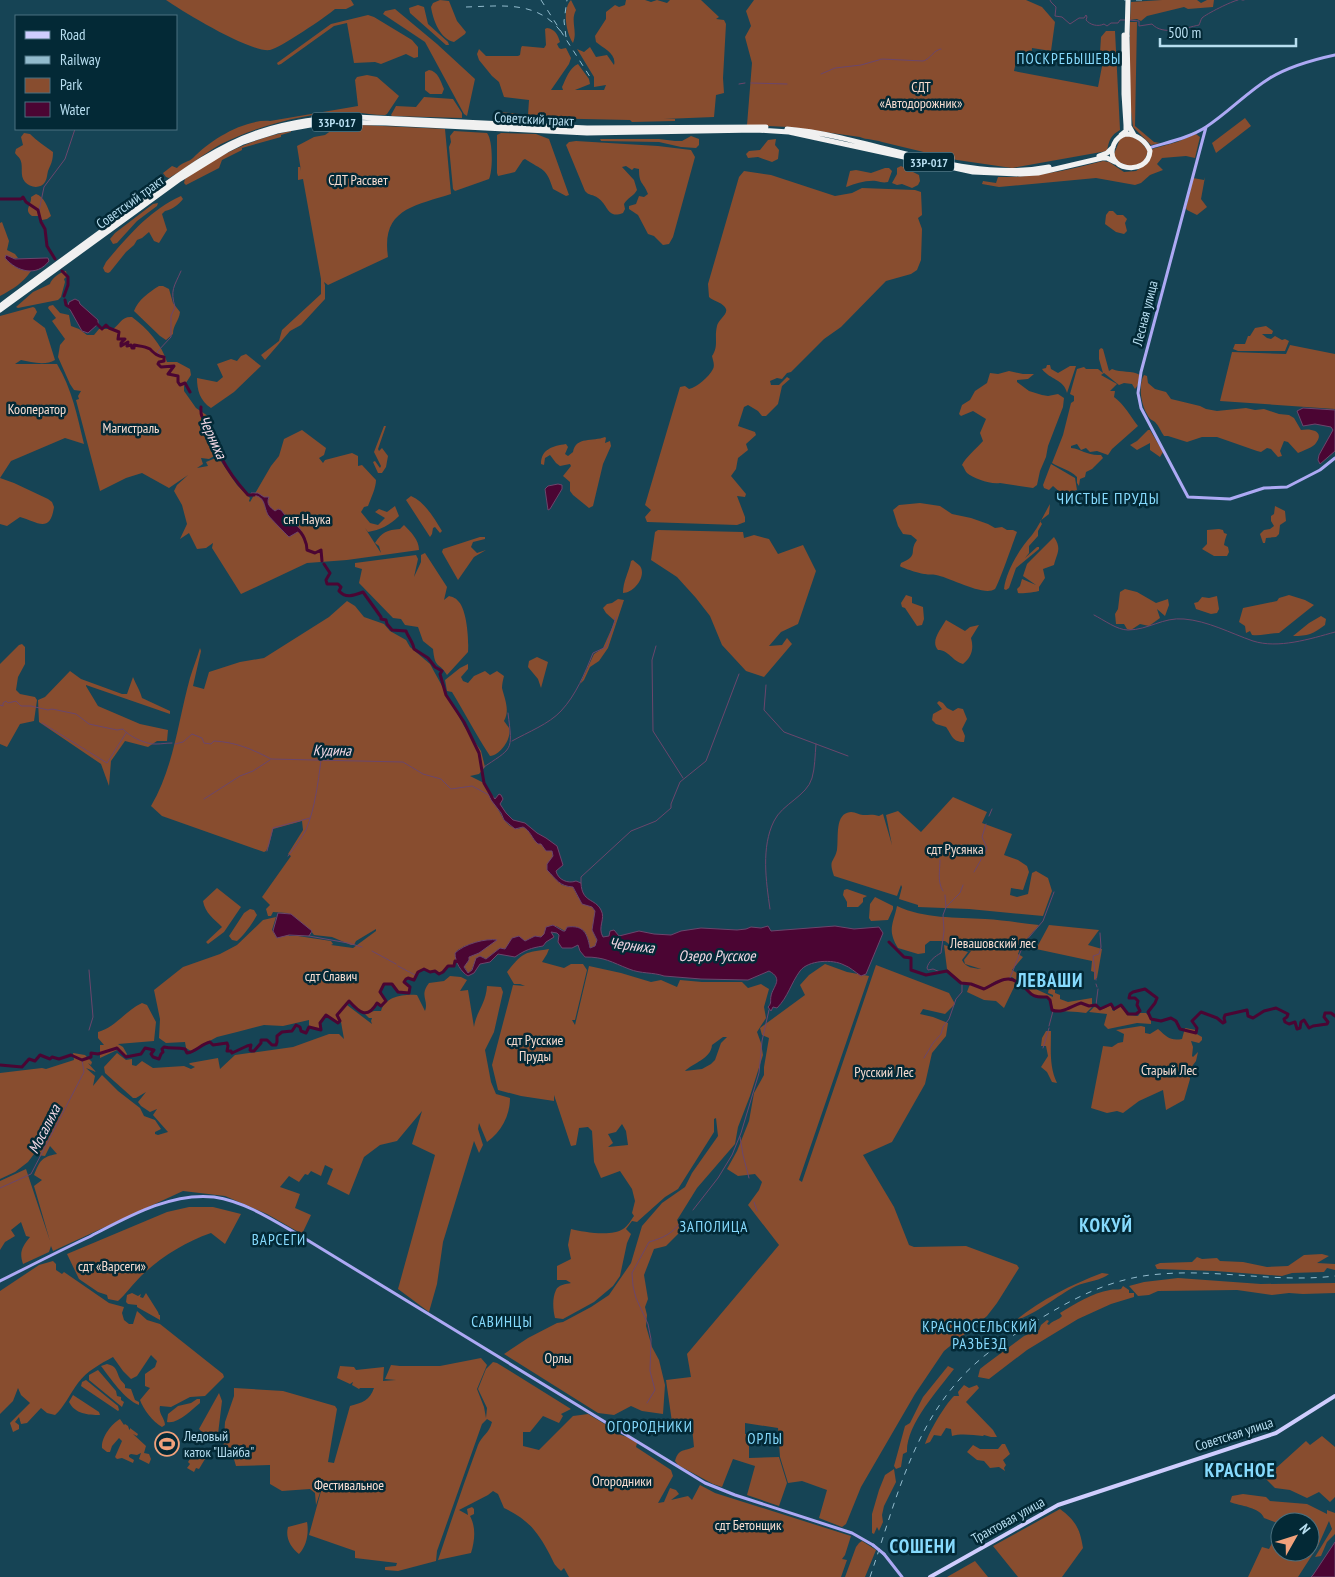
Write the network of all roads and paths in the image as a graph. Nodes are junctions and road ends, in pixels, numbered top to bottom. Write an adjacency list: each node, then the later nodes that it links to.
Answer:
1 (1126, 0): 2 (highway, bridge)
2 (1125, 35): 7 (highway); 8 (highway)
3 (1335, 55): 4 (main road)
4 (1206, 127): 6 (main road); 9 (main road, Лесная улица)
5 (743, 129): 10 (highway, Советский тракт / 33Р-017); 12 (highway, Советский тракт / 33Р-017); 13 (highway, Советский тракт / 33Р-017); 14 (highway, Советский тракт / 33Р-017)
6 (1197, 131): 9 (main road); 11 (main road)
7 (1134, 135): 8 (highway); 11 (highway)
8 (1121, 136): 10 (highway)
9 (1202, 138): 15 (main road, Лесная улица)
10 (1113, 148): 12 (highway)
11 (1149, 148): 12 (highway, 33Р-017)
12 (1115, 162)
13 (0, 306)
14 (0, 310)
15 (1335, 458)
16 (0, 1281): 19 (main road, bridge)
17 (1335, 1396): 18 (main road, Советская улица)
18 (1072, 1499): 20 (main road, Трактовая улица)
19 (902, 1577)
20 (930, 1577)

